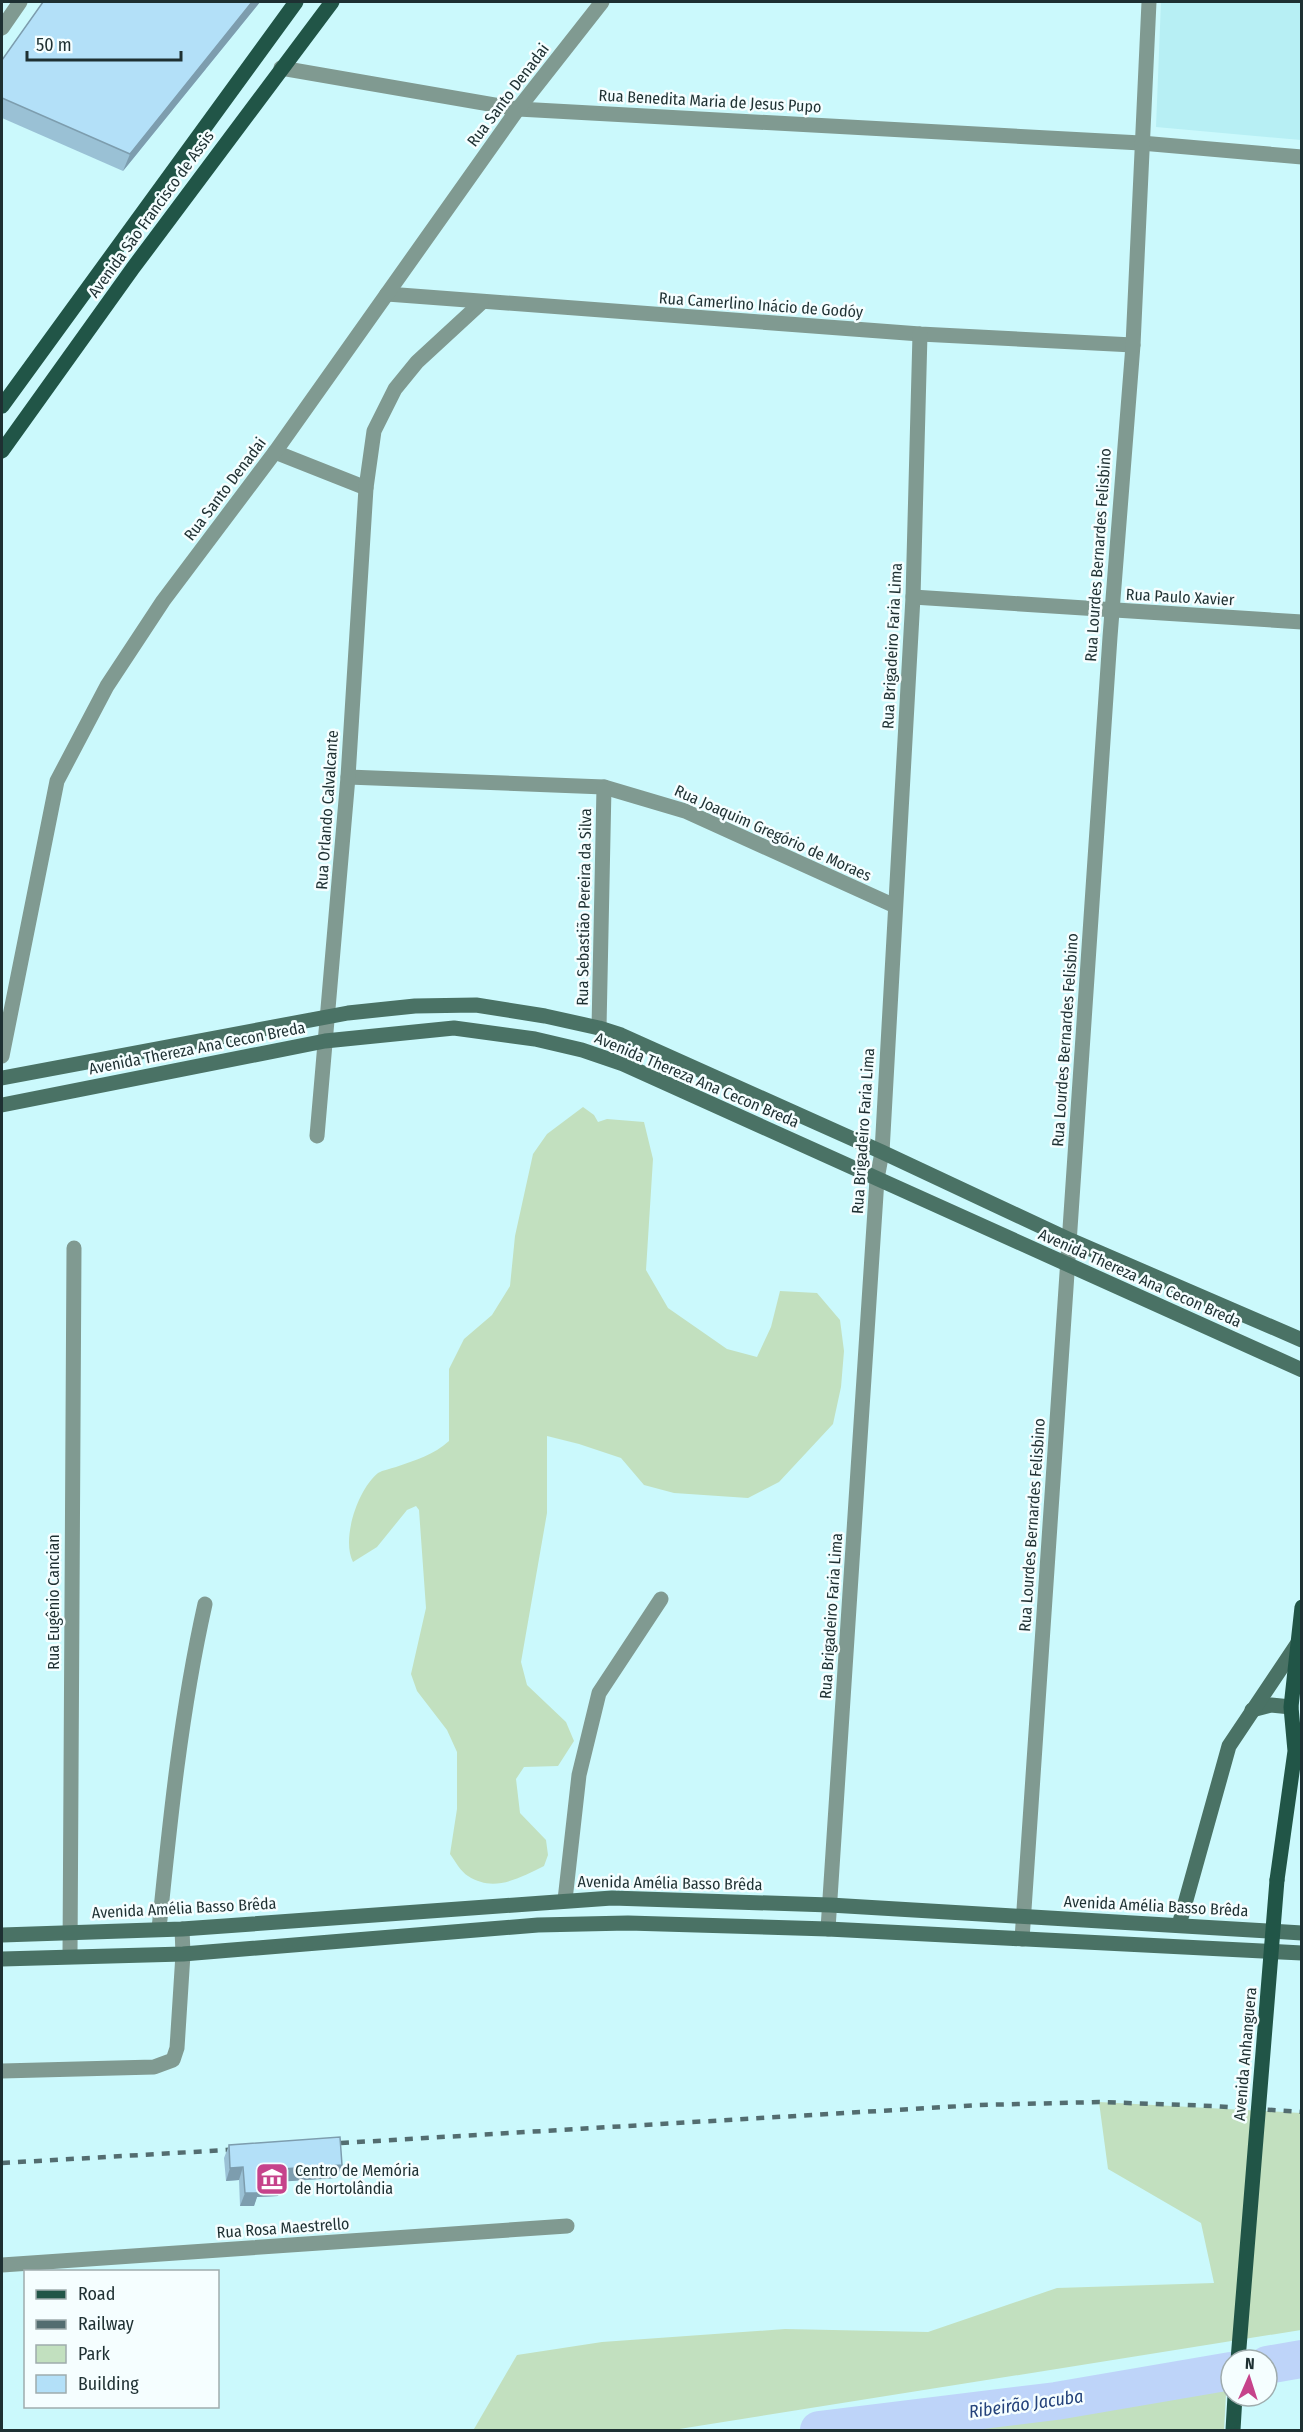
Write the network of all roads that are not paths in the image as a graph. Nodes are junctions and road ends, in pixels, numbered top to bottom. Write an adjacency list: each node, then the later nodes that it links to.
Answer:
1 (20, 2): 6 (street)
2 (296, 2): 15 (main road, Avenida São Francisco de Assis)
3 (332, 2): 7 (main road, Avenida São Francisco de Assis)
4 (602, 2): 8 (street, Rua Santo Denadai)
5 (1149, 2): 9 (street, Rua Lourdes Bernardes Felisbino)
6 (2, 28)
7 (281, 68): 8 (street, Rua Benedita Maria de Jesus Pupo); 16 (main road, Avenida São Francisco de Assis)
8 (518, 109): 9 (street, Rua Benedita Maria de Jesus Pupo); 11 (street, Rua Santo Denadai)
9 (1141, 143): 10 (street, Rua Benedita Maria de Jesus Pupo); 14 (street, Rua Lourdes Bernardes Felisbino)
10 (1302, 157)
11 (387, 294): 12 (street, Rua Camerlino Inácio de Godóy); 17 (street, Rua Santo Denadai)
12 (481, 303): 13 (street, Rua Camerlino Inácio de Godóy); 18 (street, Rua Orlando Calvalcante)
13 (920, 334): 14 (street, Rua Camerlino Inácio de Godóy); 19 (street, Rua Brigadeiro Faria Lima)
14 (1133, 345): 20 (street, Rua Lourdes Bernardes Felisbino)
15 (2, 406)
16 (2, 451)
17 (275, 452): 18 (street); 28 (street, Rua Santo Denadai)
18 (366, 488): 22 (street, Rua Orlando Calvalcante)
19 (914, 597): 20 (street, Rua Paulo Xavier); 24 (street, Rua Brigadeiro Faria Lima)
20 (1112, 611): 21 (street, Rua Paulo Xavier); 34 (street, Rua Lourdes Bernardes Felisbino)
21 (1302, 622)
22 (348, 777): 23 (street, Rua Joaquim Gregório de Moraes); 25 (street, Rua Orlando Calvalcante)
23 (604, 787): 24 (street, Rua Joaquim Gregório de Moraes); 26 (street, Rua Sebastião Pereira da Silva)
24 (895, 906): 32 (street, Rua Brigadeiro Faria Lima)
25 (328, 1017): 26 (street, Avenida Thereza Ana Cecon Breda); 27 (street, Rua Orlando Calvalcante); 29 (street, Avenida Thereza Ana Cecon Breda)
26 (599, 1028): 32 (street, Avenida Thereza Ana Cecon Breda)
27 (325, 1041): 30 (street, Avenida Thereza Ana Cecon Breda); 31 (street, Rua Orlando Calvalcante); 33 (street, Avenida Thereza Ana Cecon Breda)
28 (2, 1056)
29 (2, 1077)
30 (2, 1106)
31 (317, 1136)
32 (882, 1152): 33 (street, Rua Brigadeiro Faria Lima); 34 (street, Avenida Thereza Ana Cecon Breda)
33 (877, 1179): 36 (street, Avenida Thereza Ana Cecon Breda); 48 (street, Rua Brigadeiro Faria Lima)
34 (1070, 1240): 36 (street, Rua Lourdes Bernardes Felisbino); 37 (street, Avenida Thereza Ana Cecon Breda)
35 (74, 1248): 54 (street, Rua Eugênio Cancian)
36 (1068, 1266): 38 (street, Avenida Thereza Ana Cecon Breda); 49 (street, Rua Lourdes Bernardes Felisbino)
37 (1302, 1340)
38 (1302, 1370)
39 (661, 1599): 47 (street)
40 (205, 1604): 51 (street)
41 (1302, 1607): 42 (main road, Avenida Anhanguera)
42 (1298, 1643): 43 (main road, Avenida Anhanguera); 44 (street)
43 (1291, 1707): 44 (street); 46 (main road, Avenida Anhanguera)
44 (1252, 1710): 50 (street)
45 (1302, 1734): 46 (main road, Avenida Anhanguera)
46 (1295, 1751): 65 (main road, Avenida Anhanguera, bridge)
47 (566, 1900): 48 (street, Avenida Amélia Basso Brêda); 52 (street, Avenida Amélia Basso Brêda)
48 (830, 1905): 49 (street, Avenida Amélia Basso Brêda); 53 (street, Rua Brigadeiro Faria Lima)
49 (1024, 1916): 50 (street, Avenida Amélia Basso Brêda); 57 (street, Rua Lourdes Bernardes Felisbino)
50 (1179, 1925): 55 (street, Avenida Amélia Basso Brêda)
51 (159, 1929): 52 (street, Avenida Amélia Basso Brêda); 54 (street, Avenida Amélia Basso Brêda)
52 (182, 1929): 59 (street)
53 (828, 1929): 57 (street); 59 (street)
54 (69, 1932): 56 (street, Avenida Amélia Basso Brêda); 60 (street, Rua Eugênio Cancian)
55 (1302, 1933)
56 (2, 1935)
57 (1022, 1939): 58 (street)
58 (1302, 1953)
59 (183, 1954): 60 (street); 62 (street)
60 (70, 1956): 61 (street)
61 (2, 1959)
62 (2, 2070)
63 (567, 2226): 64 (street, Rua Rosa Maestrello)
64 (2, 2265)
65 (1239, 2348)
66 (1235, 2408): 67 (main road)
67 (1233, 2430)

